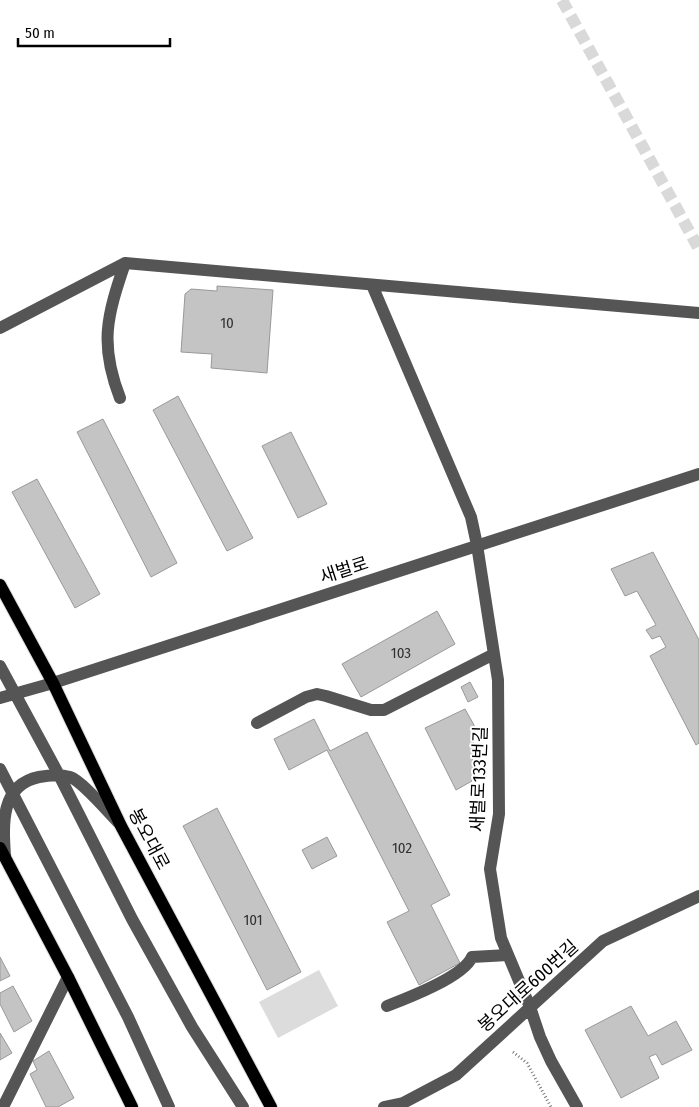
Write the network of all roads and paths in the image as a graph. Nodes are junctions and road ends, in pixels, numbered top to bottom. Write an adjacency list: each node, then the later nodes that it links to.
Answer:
1 (125, 264): 2 (street); 4 (street); 5 (street)
2 (372, 285): 3 (street); 7 (street, 새벌로133번길)
3 (699, 313)
4 (0, 328)
5 (120, 398)
6 (699, 474): 7 (street, 새벌로)
7 (477, 545): 9 (street, 새벌로133번길); 11 (street, 새벌로)
8 (0, 585): 11 (main road, 봉오대로)
9 (494, 654): 14 (street); 21 (street, 새벌로133번길)
10 (0, 666): 12 (street)
11 (53, 683): 12 (street, 새벌로); 18 (main road, 봉오대로)
12 (15, 694): 13 (street, 새벌로); 16 (street)
13 (0, 698)
14 (257, 723)
15 (0, 770): 17 (street)
16 (59, 775): 17 (street); 18 (street); 29 (street)
17 (12, 793): 19 (street); 28 (street)
18 (121, 826): 30 (main road, 봉오대로)
19 (2, 852): 22 (main road)
20 (699, 896): 24 (street, 봉오대로600번길)
21 (508, 955): 23 (street); 24 (street, 새벌로133번길)
22 (68, 977): 26 (street); 27 (main road)
23 (387, 1006)
24 (530, 1007): 31 (street, 봉오대로600번길); 33 (street, 새벌로133번길)
25 (513, 1052): 32 (path)
26 (3, 1107)
27 (132, 1107)
28 (170, 1107)
29 (243, 1107)
30 (271, 1107)
31 (384, 1107)
32 (551, 1107)
33 (577, 1107)

